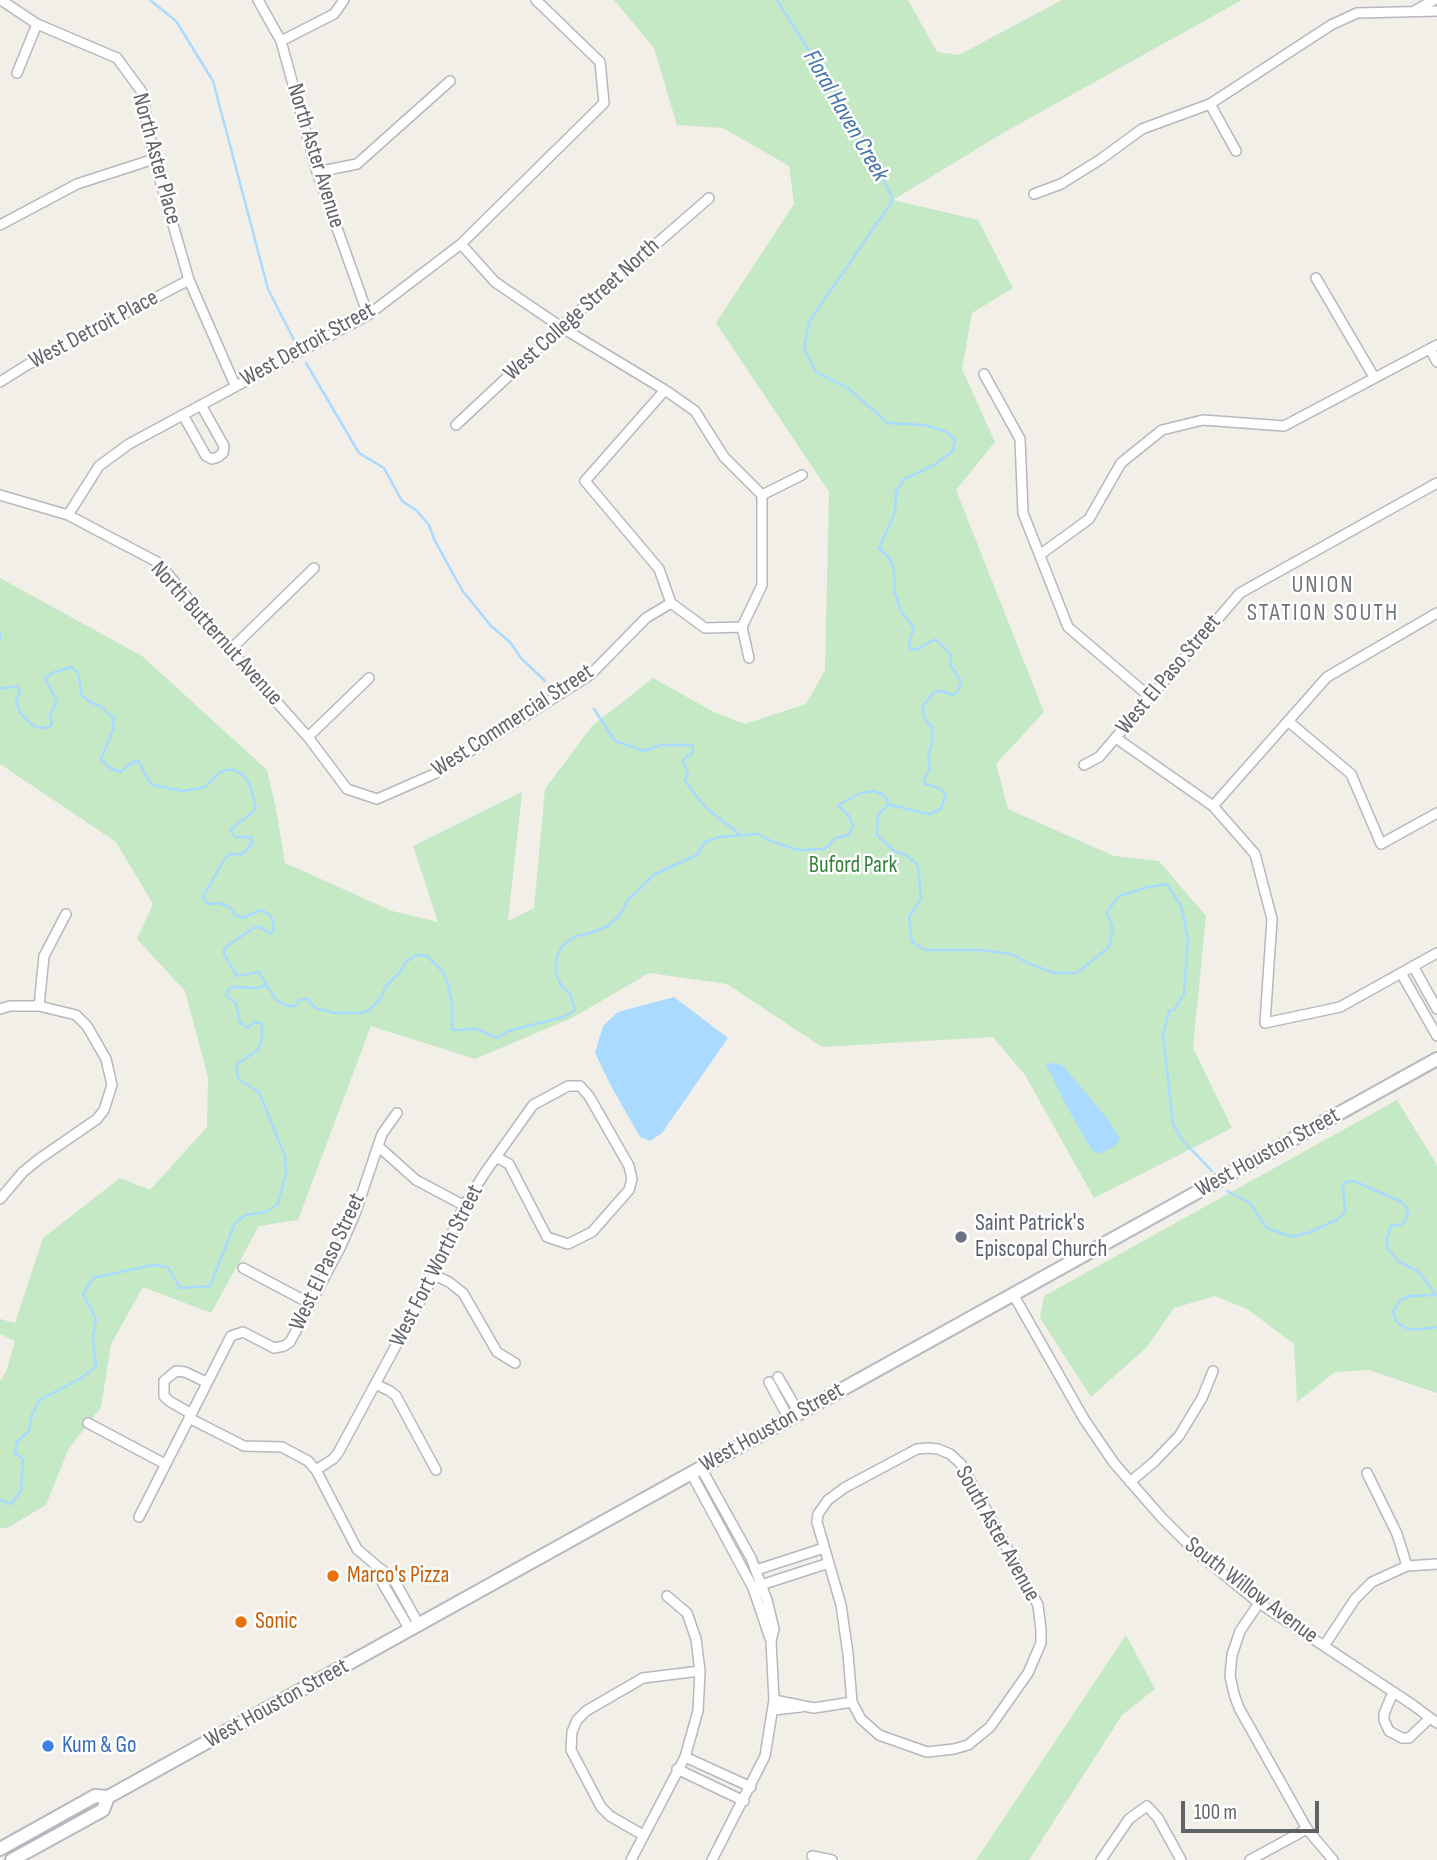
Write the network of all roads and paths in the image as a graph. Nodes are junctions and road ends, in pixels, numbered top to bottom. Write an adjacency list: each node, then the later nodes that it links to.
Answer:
1 (1, 0): 8 (street, North Aster Place)
2 (258, 0): 9 (street, North Aster Avenue)
3 (344, 0): 9 (street)
4 (536, 0): 19 (street, West Detroit Street)
5 (1434, 0): 6 (street)
6 (1415, 11): 7 (street); 12 (street)
7 (1437, 11)
8 (37, 24): 10 (street); 14 (street, North Aster Place)
9 (282, 41): 15 (street, North Aster Avenue)
10 (17, 73)
11 (450, 81): 15 (street)
12 (1210, 104): 13 (street); 16 (street)
13 (1236, 150)
14 (154, 159): 18 (street); 21 (street, North Aster Place)
15 (317, 172): 22 (street, North Aster Avenue)
16 (1034, 194)
17 (709, 198): 23 (street, West College Street North)
18 (0, 225)
19 (461, 244): 22 (street, West Detroit Street); 23 (street)
20 (1316, 278): 27 (street)
21 (189, 279): 28 (street, West Detroit Place); 29 (street, North Aster Place)
22 (368, 315): 29 (street, West Detroit Street)
23 (561, 327): 30 (street); 33 (street, West College Street North)
24 (1434, 347): 25 (street); 27 (street)
25 (1437, 362)
26 (984, 374): 39 (street)
27 (1374, 377): 39 (street)
28 (0, 382)
29 (235, 385): 31 (street, West Detroit Street)
30 (666, 390): 37 (street); 41 (street)
31 (201, 405): 32 (street, West Detroit Street); 32 (street)
32 (183, 415): 38 (street, West Detroit Street)
33 (456, 425)
34 (802, 475): 37 (street)
35 (1437, 483): 47 (street, West El Paso Street)
36 (0, 495): 38 (street, North Butternut Avenue)
37 (762, 495): 43 (street)
38 (68, 515): 44 (street, North Butternut Avenue)
39 (1041, 554): 47 (street)
40 (314, 568): 44 (street)
41 (671, 603): 43 (street); 52 (street, West Commercial Street)
42 (1437, 613): 48 (street)
43 (743, 627): 45 (street)
44 (230, 650): 49 (street, North Butternut Avenue)
45 (749, 658)
46 (369, 678): 49 (street)
47 (1150, 696): 50 (street, West El Paso Street)
48 (1289, 722): 53 (street); 54 (street)
49 (308, 737): 52 (street, North Butternut Avenue)
50 (1116, 738): 51 (street, West El Paso Street); 53 (street)
51 (1084, 765)
52 (377, 799)
53 (1213, 806): 58 (street)
54 (1437, 813)
55 (66, 914): 59 (street)
56 (1437, 954): 57 (street)
57 (1413, 966): 58 (street); 61 (street)
58 (1401, 973): 62 (street)
59 (39, 1006): 60 (street); 67 (street)
60 (0, 1009)
61 (1437, 1009)
62 (1437, 1036)
63 (1437, 1059): 71 (main road, West Houston Street)
64 (397, 1114): 65 (street, West El Paso Street)
65 (378, 1146): 68 (street); 72 (street, West El Paso Street)
66 (496, 1157): 66 (street, West Fort Worth Street); 68 (street, West Fort Worth Street)
67 (0, 1199)
68 (465, 1206): 70 (street, West Fort Worth Street)
69 (243, 1268): 72 (street)
70 (434, 1275): 73 (street); 78 (street, West Fort Worth Street)
71 (1013, 1294): 80 (main road, West Houston Street); 87 (street, South Willow Avenue)
72 (309, 1303): 76 (street, West El Paso Street)
73 (515, 1363)
74 (1213, 1371): 87 (street)
75 (778, 1377): 80 (street)
76 (206, 1382): 79 (street, West El Paso Street); 79 (street)
77 (768, 1382): 80 (street)
78 (375, 1384): 83 (street); 84 (street, West Fort Worth Street)
79 (190, 1416): 82 (street, West El Paso Street); 84 (street)
80 (794, 1416): 85 (main road, West Houston Street)
81 (88, 1423): 82 (street)
82 (165, 1464): 88 (street, West El Paso Street)
83 (436, 1469)
84 (316, 1470): 94 (street)
85 (696, 1470): 95 (street); 98 (street); 102 (main road, West Houston Street)
86 (1367, 1473): 93 (street)
87 (1129, 1482): 101 (street, South Willow Avenue)
88 (139, 1517)
89 (824, 1548): 90 (street); 91 (street); 106 (street, South Aster Avenue)
90 (777, 1562): 95 (street); 96 (street)
91 (829, 1563): 96 (street); 106 (street)
92 (1437, 1564): 93 (street)
93 (1407, 1566): 103 (street)
94 (379, 1567): 97 (street); 99 (street)
95 (756, 1570): 98 (street)
96 (782, 1577): 98 (street)
97 (396, 1585): 99 (street); 102 (street)
98 (757, 1586): 107 (street)
99 (386, 1590): 102 (street)
100 (667, 1597): 104 (street)
101 (1259, 1602): 103 (street, South Willow Avenue); 114 (street)
102 (414, 1628): 112 (main road, West Houston Street)
103 (1324, 1646): 105 (street, South Willow Avenue)
104 (700, 1671): 109 (street); 115 (street)
105 (1393, 1692): 108 (street, South Willow Avenue); 108 (street, South Willow Avenue)
106 (852, 1702): 107 (street)
107 (774, 1705): 111 (street)
108 (1434, 1721)
109 (685, 1756): 110 (street); 111 (street)
110 (677, 1769): 113 (street); 115 (street)
111 (751, 1787): 113 (street)
112 (108, 1797): 116 (main road, West Houston Street); 118 (main road, West Houston Street)
113 (744, 1801): 120 (street)
114 (1307, 1829): 124 (street); 125 (street)
115 (643, 1835): 119 (street)
116 (0, 1849)
117 (812, 1856): 121 (street)
118 (12, 1860)
119 (631, 1860)
120 (712, 1860)
121 (832, 1860)
122 (1101, 1860): 123 (street)
123 (1181, 1860)
124 (1250, 1860)
125 (1334, 1860)

